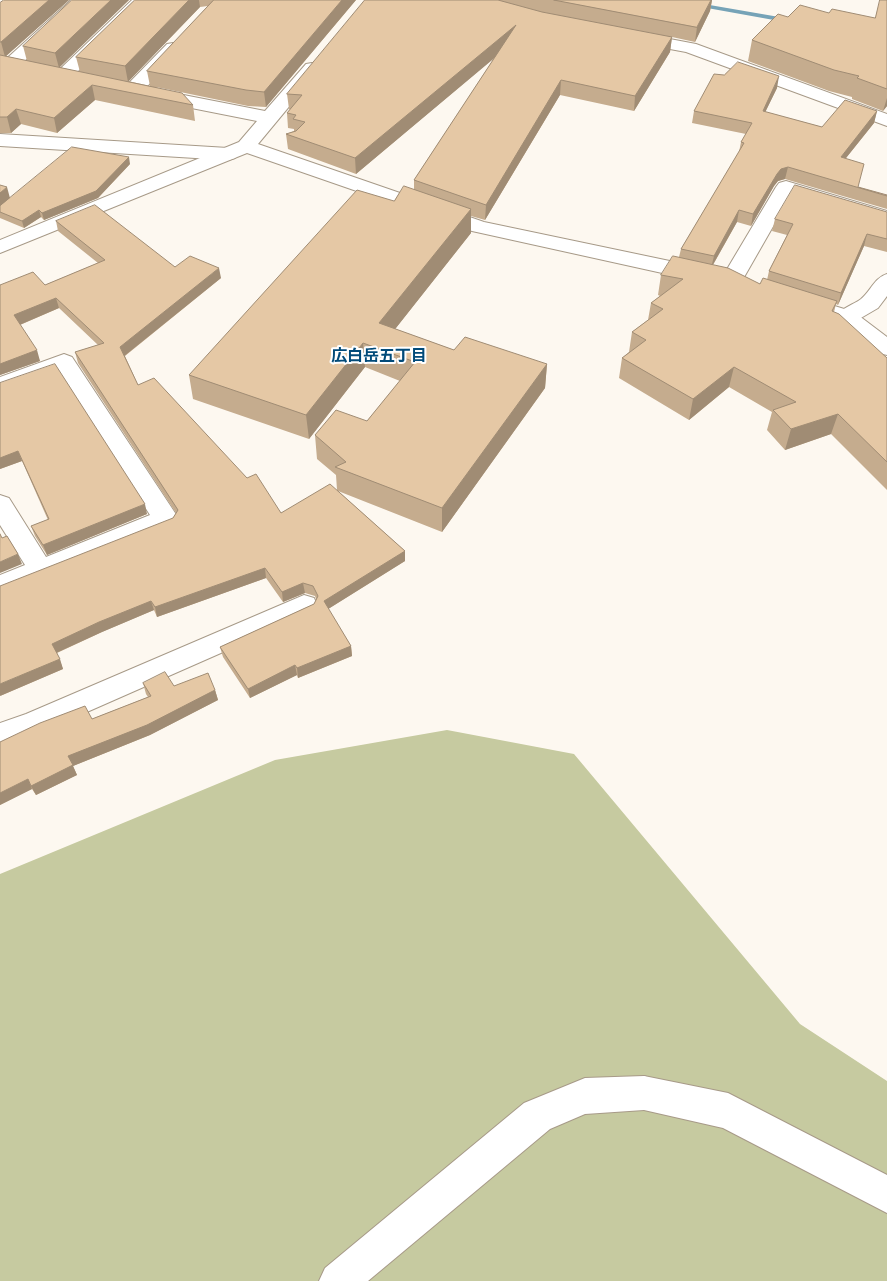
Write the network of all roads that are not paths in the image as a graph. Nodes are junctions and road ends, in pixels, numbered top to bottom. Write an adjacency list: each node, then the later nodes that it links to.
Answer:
1 (81, 0): 6 (street)
2 (142, 0): 6 (street)
3 (187, 34): 7 (street)
4 (616, 34): 8 (street)
5 (324, 54): 7 (street)
6 (38, 71)
7 (270, 118): 10 (street)
8 (887, 120)
9 (0, 140): 10 (street)
10 (237, 150): 11 (street); 12 (street)
11 (887, 217)
12 (0, 247)
13 (887, 281): 15 (street)
14 (779, 296): 15 (street)
15 (846, 317): 16 (street)
16 (887, 348)
17 (0, 386): 19 (street)
18 (0, 504): 19 (street)
19 (40, 570): 20 (street)
20 (0, 586)
21 (304, 605): 22 (street)
22 (0, 735)
23 (887, 1196): 24 (street)
24 (338, 1281)

